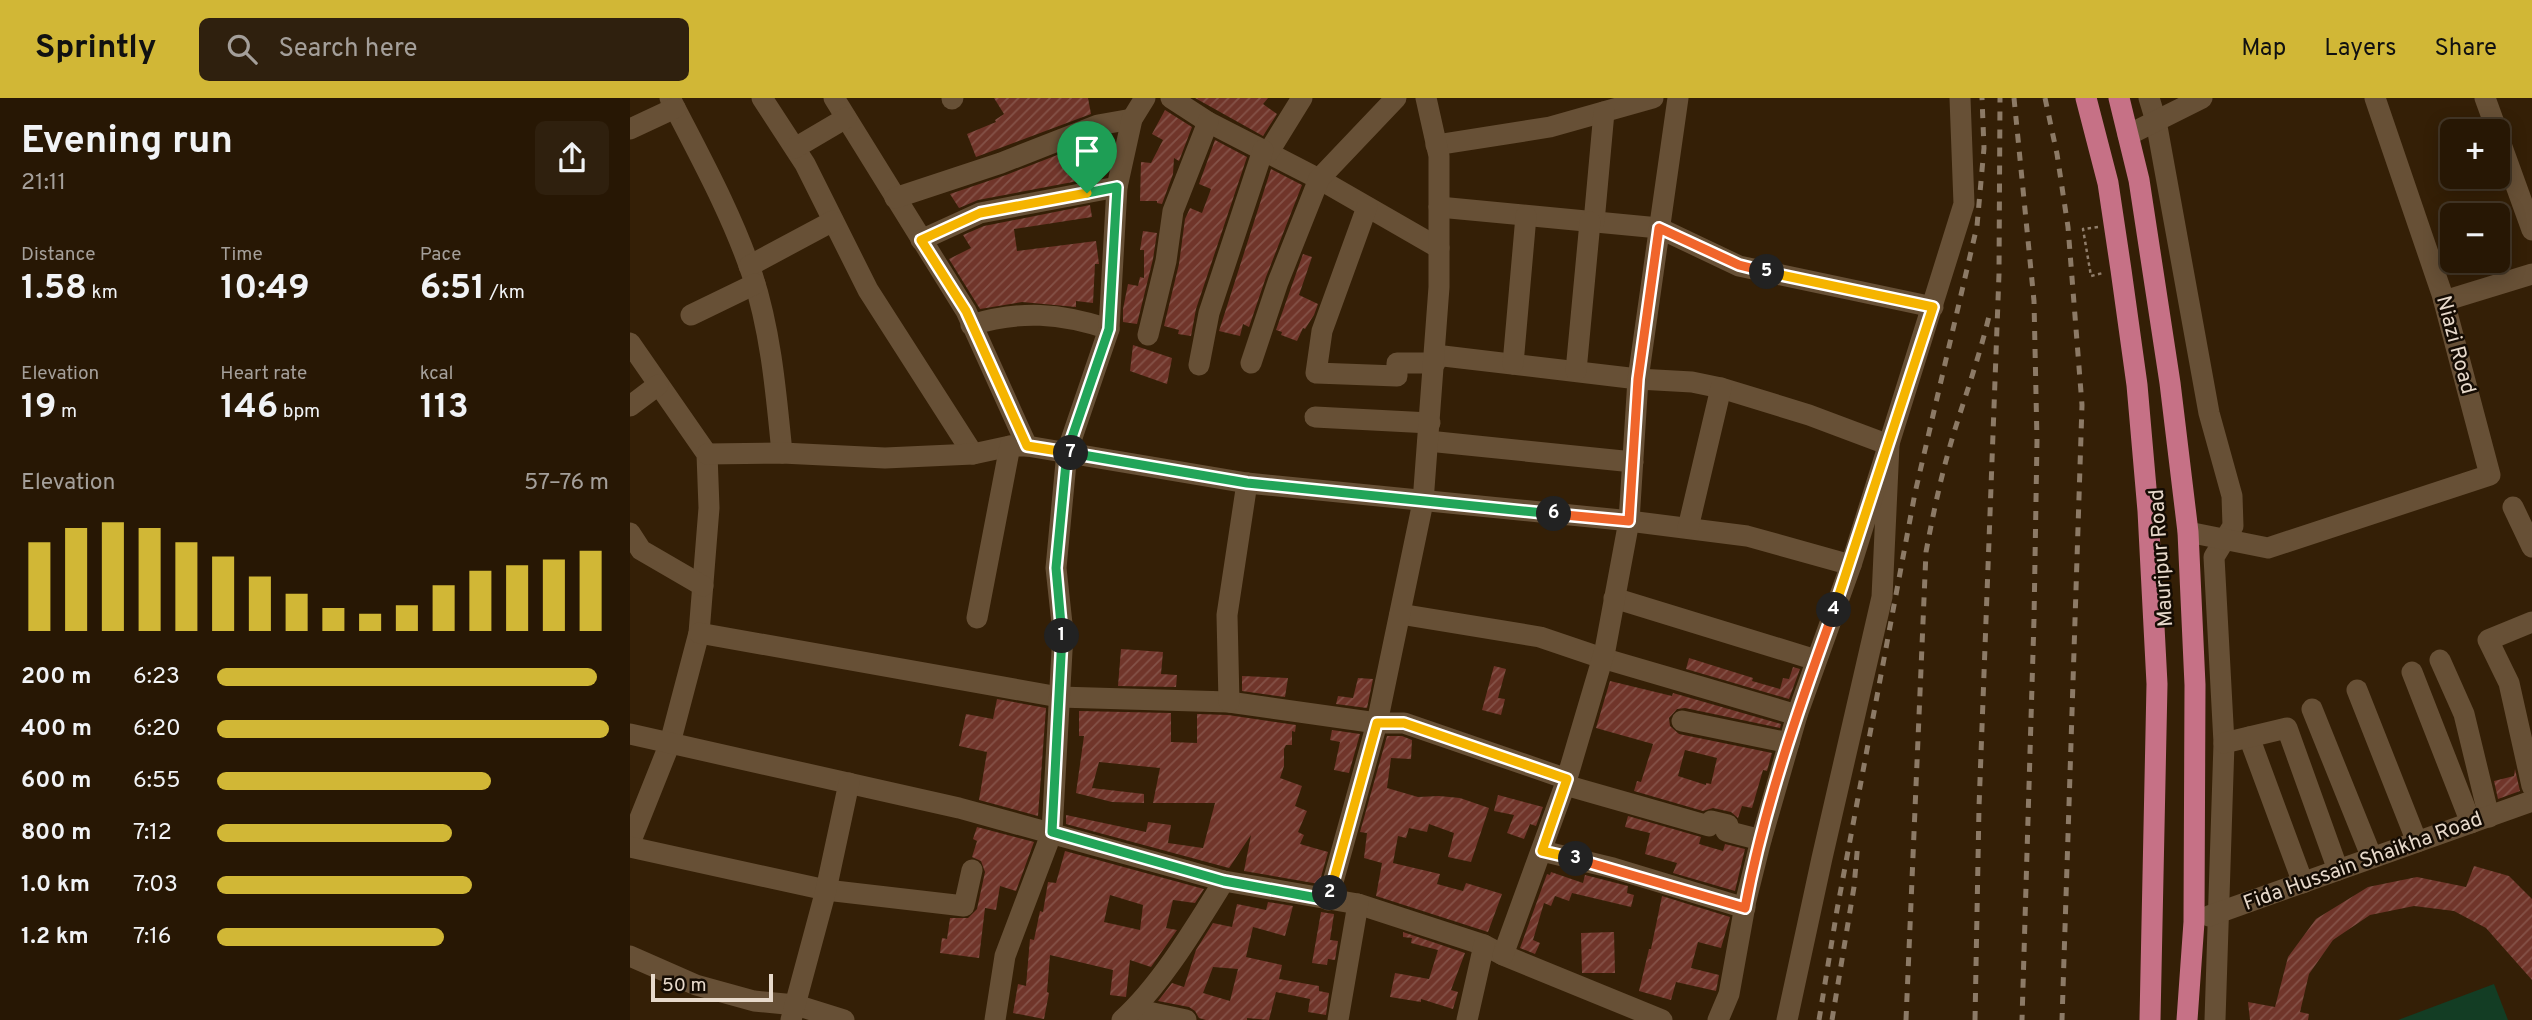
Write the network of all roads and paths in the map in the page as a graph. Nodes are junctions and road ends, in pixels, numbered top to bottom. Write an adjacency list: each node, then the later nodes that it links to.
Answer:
1 (762, 98): 27 (street)
2 (834, 98): 19 (street)
3 (1145, 98): 20 (street)
4 (1171, 98): 23 (street)
5 (1302, 98): 28 (street)
6 (1395, 98): 30 (street)
7 (1426, 98): 26 (street)
8 (1653, 98): 18 (street)
9 (1678, 98): 38 (street)
10 (1960, 98): 47 (street)
11 (2086, 98): 137 (highway, Mauripur Road)
12 (2119, 98): 25 (highway, Mauripur Road)
13 (2149, 98): 22 (street)
14 (2202, 98): 22 (street)
15 (2375, 98): 46 (street, Niazi Road)
16 (2485, 98): 21 (street)
17 (673, 103): 24 (street); 44 (street)
18 (1604, 112): 26 (street); 37 (street)
19 (846, 118): 27 (street); 32 (street)
20 (1132, 119): 31 (street); 32 (street)
21 (2492, 119)
22 (2156, 121): 25 (street); 78 (street)
23 (1208, 122): 28 (street); 51 (street)
24 (630, 129)
25 (2128, 135): 76 (highway, Mauripur Road)
26 (1436, 145): 34 (street)
27 (795, 148): 36 (street)
28 (1265, 152): 30 (street); 56 (street)
29 (2510, 168): 40 (street)
30 (1319, 180): 33 (street); 54 (street)
31 (1117, 187): 41 (street); 50 (street)
32 (895, 198): 41 (street)
33 (1367, 207): 42 (street); 53 (street)
34 (1439, 207): 35 (street); 42 (street)
35 (1526, 216): 37 (street); 55 (street)
36 (833, 221): 44 (street); 69 (street)
37 (1592, 222): 38 (street); 57 (street)
38 (1659, 228): 47 (street); 58 (street)
39 (2083, 229): 45 (path)
40 (2532, 230)
41 (921, 240): 49 (street)
42 (1439, 248): 53 (street)
43 (2532, 274): 46 (street)
44 (752, 275): 48 (street); 67 (street)
45 (2091, 275)
46 (2444, 301): 78 (street, Niazi Road)
47 (1933, 307): 64 (street)
48 (691, 315)
49 (971, 326): 50 (street); 65 (street)
50 (1109, 329): 66 (street)
51 (1148, 335)
52 (630, 344): 59 (street)
53 (1435, 359): 55 (street); 63 (street)
54 (1251, 363)
55 (1513, 364): 57 (street)
56 (1199, 365)
57 (1576, 371): 58 (street)
58 (1638, 379): 60 (street); 70 (street)
59 (658, 385): 61 (street); 68 (street)
60 (1721, 388): 64 (street); 75 (street)
61 (630, 407)
62 (1315, 417): 63 (street)
63 (1429, 432): 70 (street); 72 (street)
64 (1889, 445): 80 (street); 136 (street)
65 (1019, 446): 66 (street); 69 (street); 84 (street)
66 (1067, 452): 71 (street); 92 (street)
67 (782, 453): 68 (street); 69 (street)
68 (707, 454): 81 (street)
69 (973, 454)
70 (1633, 462): 74 (street)
71 (1247, 483): 72 (street); 93 (street)
72 (1423, 502): 74 (street); 83 (street)
73 (2513, 507): 79 (street)
74 (1629, 521): 75 (street); 82 (street)
75 (1688, 528): 80 (street)
76 (2188, 532): 78 (street); 123 (highway, Mauripur Road)
77 (630, 533): 81 (street)
78 (2226, 540): 102 (street)
79 (2532, 547)
80 (1851, 565): 88 (street)
81 (703, 586): 86 (street)
82 (1614, 598): 87 (street); 88 (street)
83 (1400, 614): 87 (street); 97 (street)
84 (977, 618)
85 (2532, 622): 105 (street)
86 (699, 632): 92 (street); 100 (street)
87 (1602, 658): 95 (street); 103 (street)
88 (1816, 660): 95 (street)
89 (2441, 660): 107 (street)
90 (2412, 672): 107 (street)
91 (2357, 690): 110 (street)
92 (1059, 697): 93 (street); 108 (street)
93 (1228, 702): 97 (street)
94 (2312, 709): 113 (street)
95 (1797, 715): 101 (street)
96 (1682, 721): 101 (street)
97 (1377, 723): 103 (street); 119 (street)
98 (630, 734): 100 (street)
99 (2249, 737): 102 (street); 115 (street); 117 (street)
100 (670, 743): 104 (street); 111 (street)
101 (1788, 743): 109 (street)
102 (2224, 743): 122 (street)
103 (1566, 782): 109 (street); 112 (street)
104 (849, 783): 108 (street); 118 (street)
105 (2532, 786)
106 (2532, 801): 107 (street, Fida Hussain Shaikha Road)
107 (2480, 820): 110 (street, Fida Hussain Shaikha Road)
108 (1052, 832): 116 (street); 130 (street)
109 (1761, 840): 121 (street)
110 (2417, 842): 113 (street, Fida Hussain Shaikha Road)
111 (630, 845): 118 (street)
112 (1542, 851): 121 (street); 125 (street)
113 (2372, 858): 115 (street, Fida Hussain Shaikha Road)
114 (972, 870): 118 (street)
115 (2338, 870): 117 (street, Fida Hussain Shaikha Road)
116 (1224, 881): 119 (street); 128 (street)
117 (2303, 883): 122 (street, Fida Hussain Shaikha Road)
118 (826, 890): 127 (street)
119 (1328, 900): 120 (street)
120 (1358, 905): 124 (street); 132 (street)
121 (1745, 908): 135 (street)
122 (2220, 913): 123 (street, Fida Hussain Shaikha Road); 139 (street)
123 (2194, 922): 138 (highway, Mauripur Road)
124 (1484, 945): 125 (street); 133 (street)
125 (1503, 955): 134 (street)
126 (630, 956): 127 (street)
127 (794, 1012): 129 (street)
128 (1128, 1014): 131 (street)
129 (844, 1020)
130 (995, 1020)
131 (1186, 1020)
132 (1338, 1020)
133 (1467, 1020)
134 (1662, 1020)
135 (1718, 1020)
136 (1787, 1020)
137 (2150, 1020)
138 (2187, 1020)
139 (2216, 1020)

